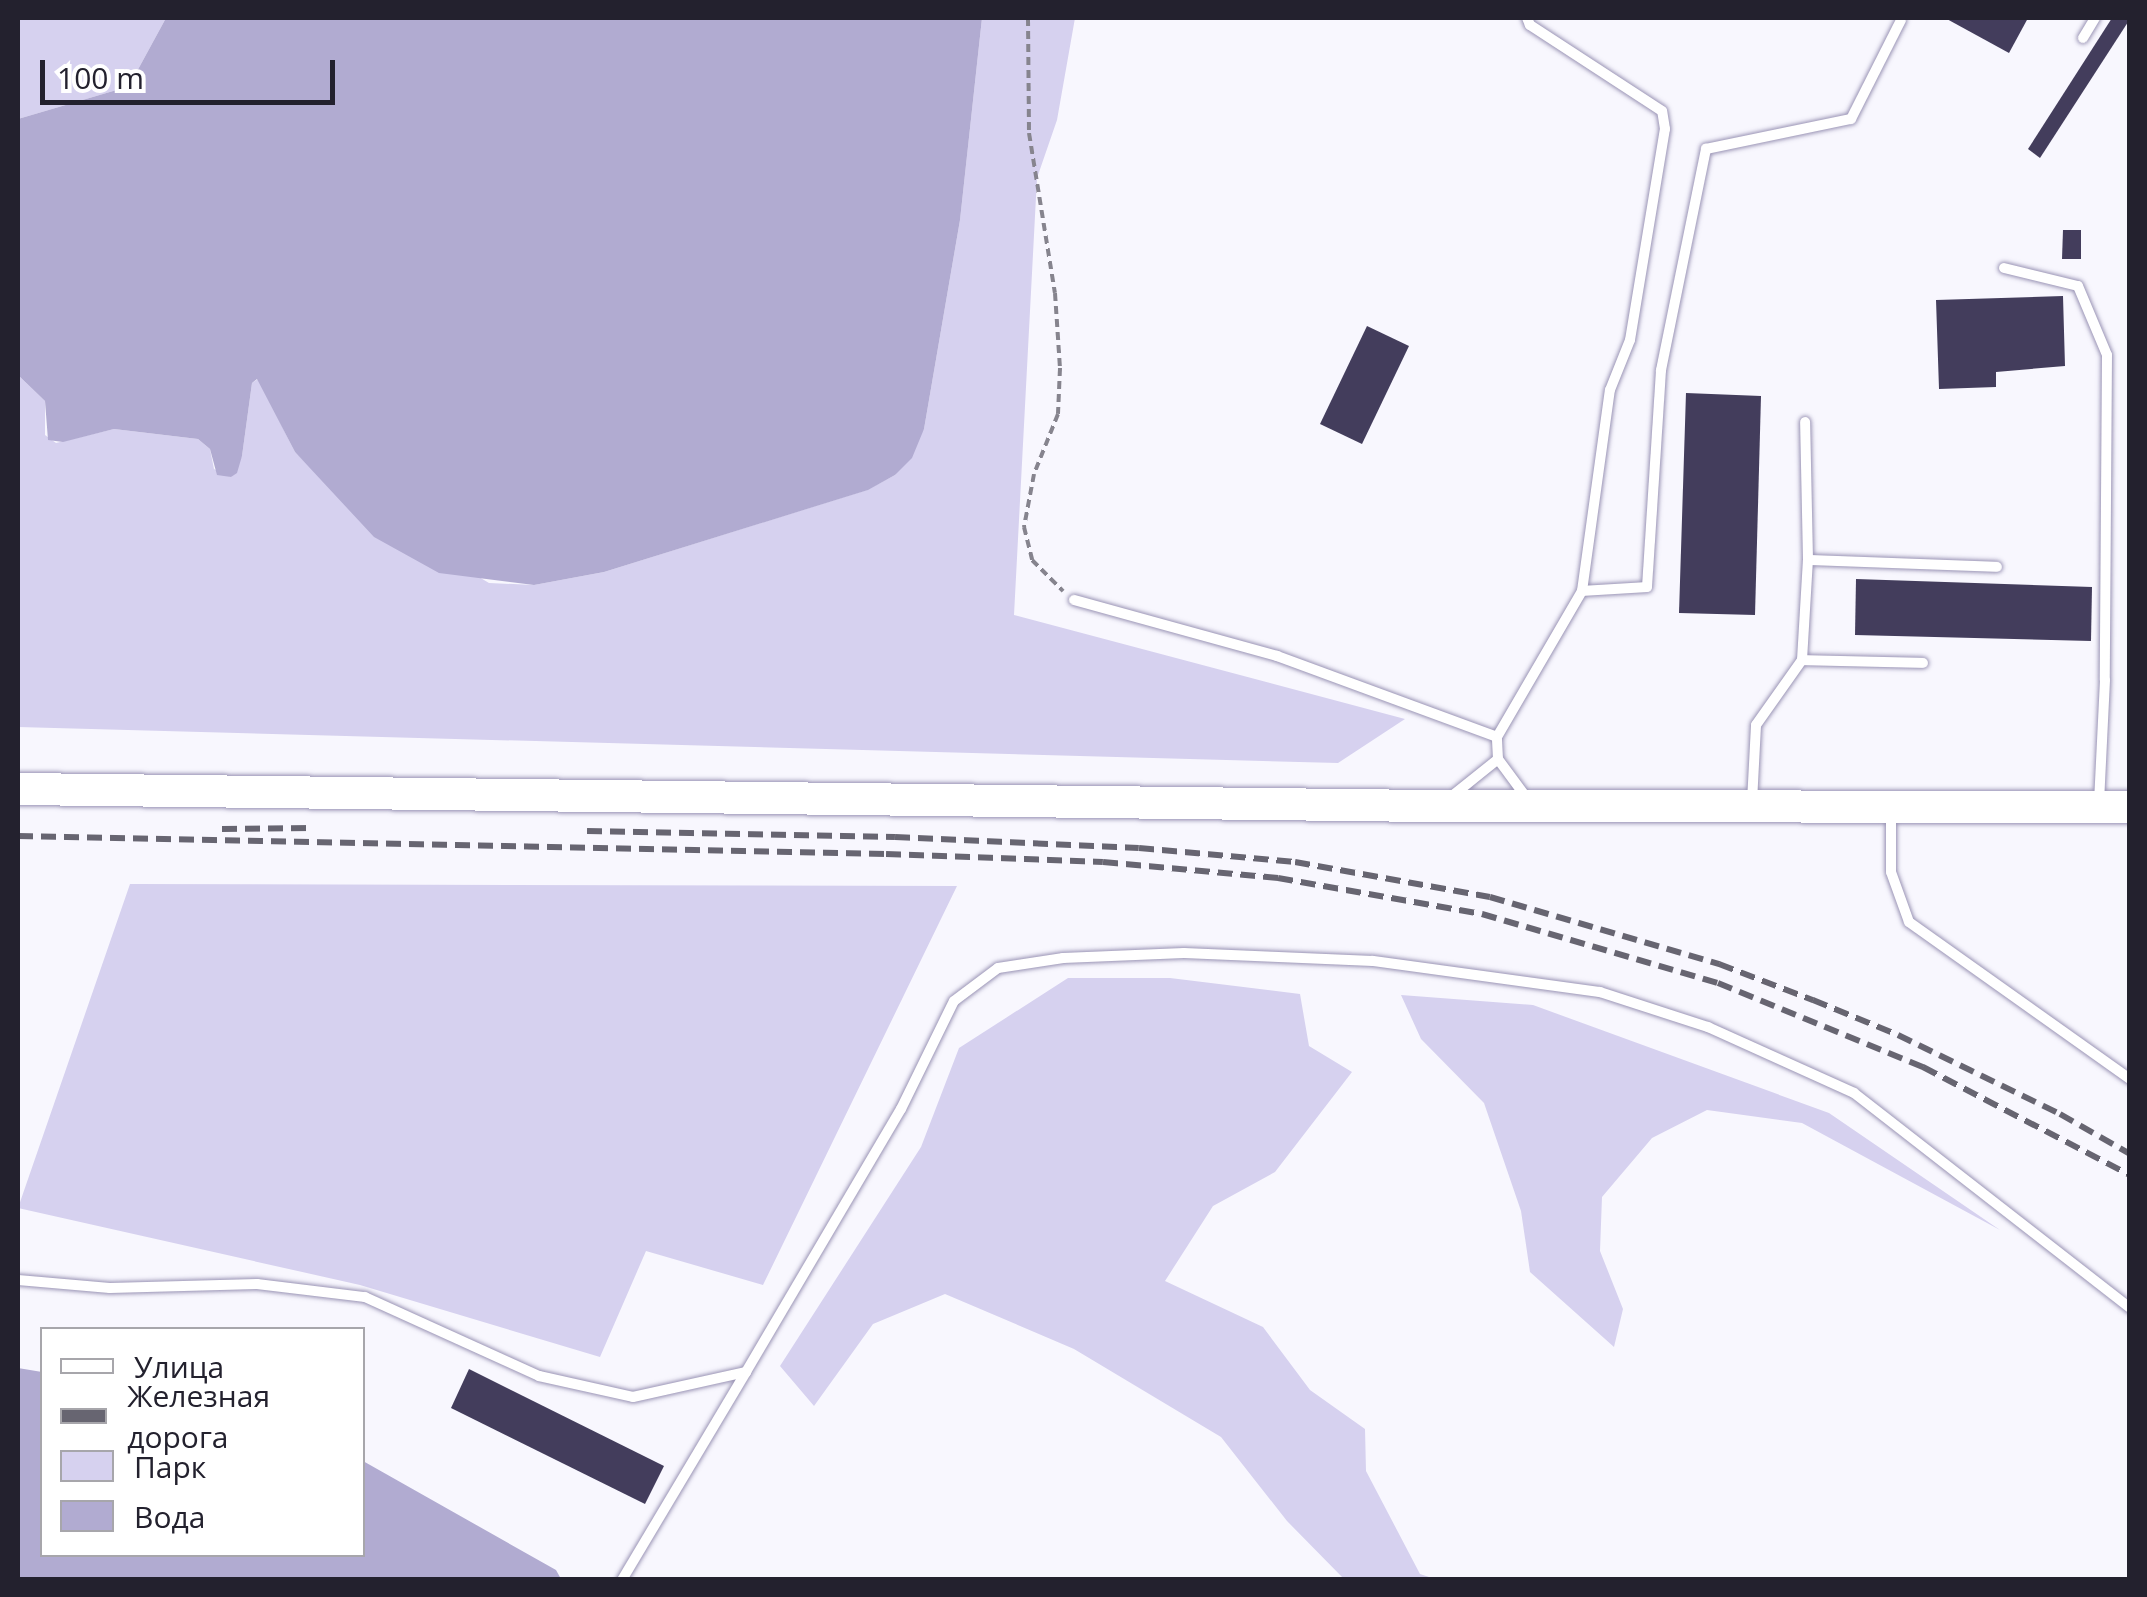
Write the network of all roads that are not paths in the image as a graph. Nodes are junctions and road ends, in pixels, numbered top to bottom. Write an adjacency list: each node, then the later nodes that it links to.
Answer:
1 (1526, 18): 9 (lane)
2 (2095, 18): 4 (lane)
3 (1902, 20): 9 (lane)
4 (2083, 38)
5 (2004, 268): 20 (lane)
6 (1805, 422): 7 (lane)
7 (1808, 560): 8 (lane); 11 (lane)
8 (1997, 567)
9 (1582, 591): 13 (lane)
10 (1074, 600): 13 (lane)
11 (1802, 660): 12 (lane); 19 (lane)
12 (1924, 663)
13 (1497, 737): 14 (lane)
14 (1498, 759): 16 (lane); 17 (lane)
15 (18, 788): 16 (main road)
16 (1439, 806): 17 (main road)
17 (1533, 806): 19 (main road)
18 (1890, 806): 19 (main road); 20 (main road); 21 (lane)
19 (1751, 808)
20 (2114, 808)
21 (2130, 1079)
22 (18, 1280): 24 (lane)
23 (2130, 1308): 24 (lane)
24 (746, 1372): 25 (lane)
25 (622, 1580)

